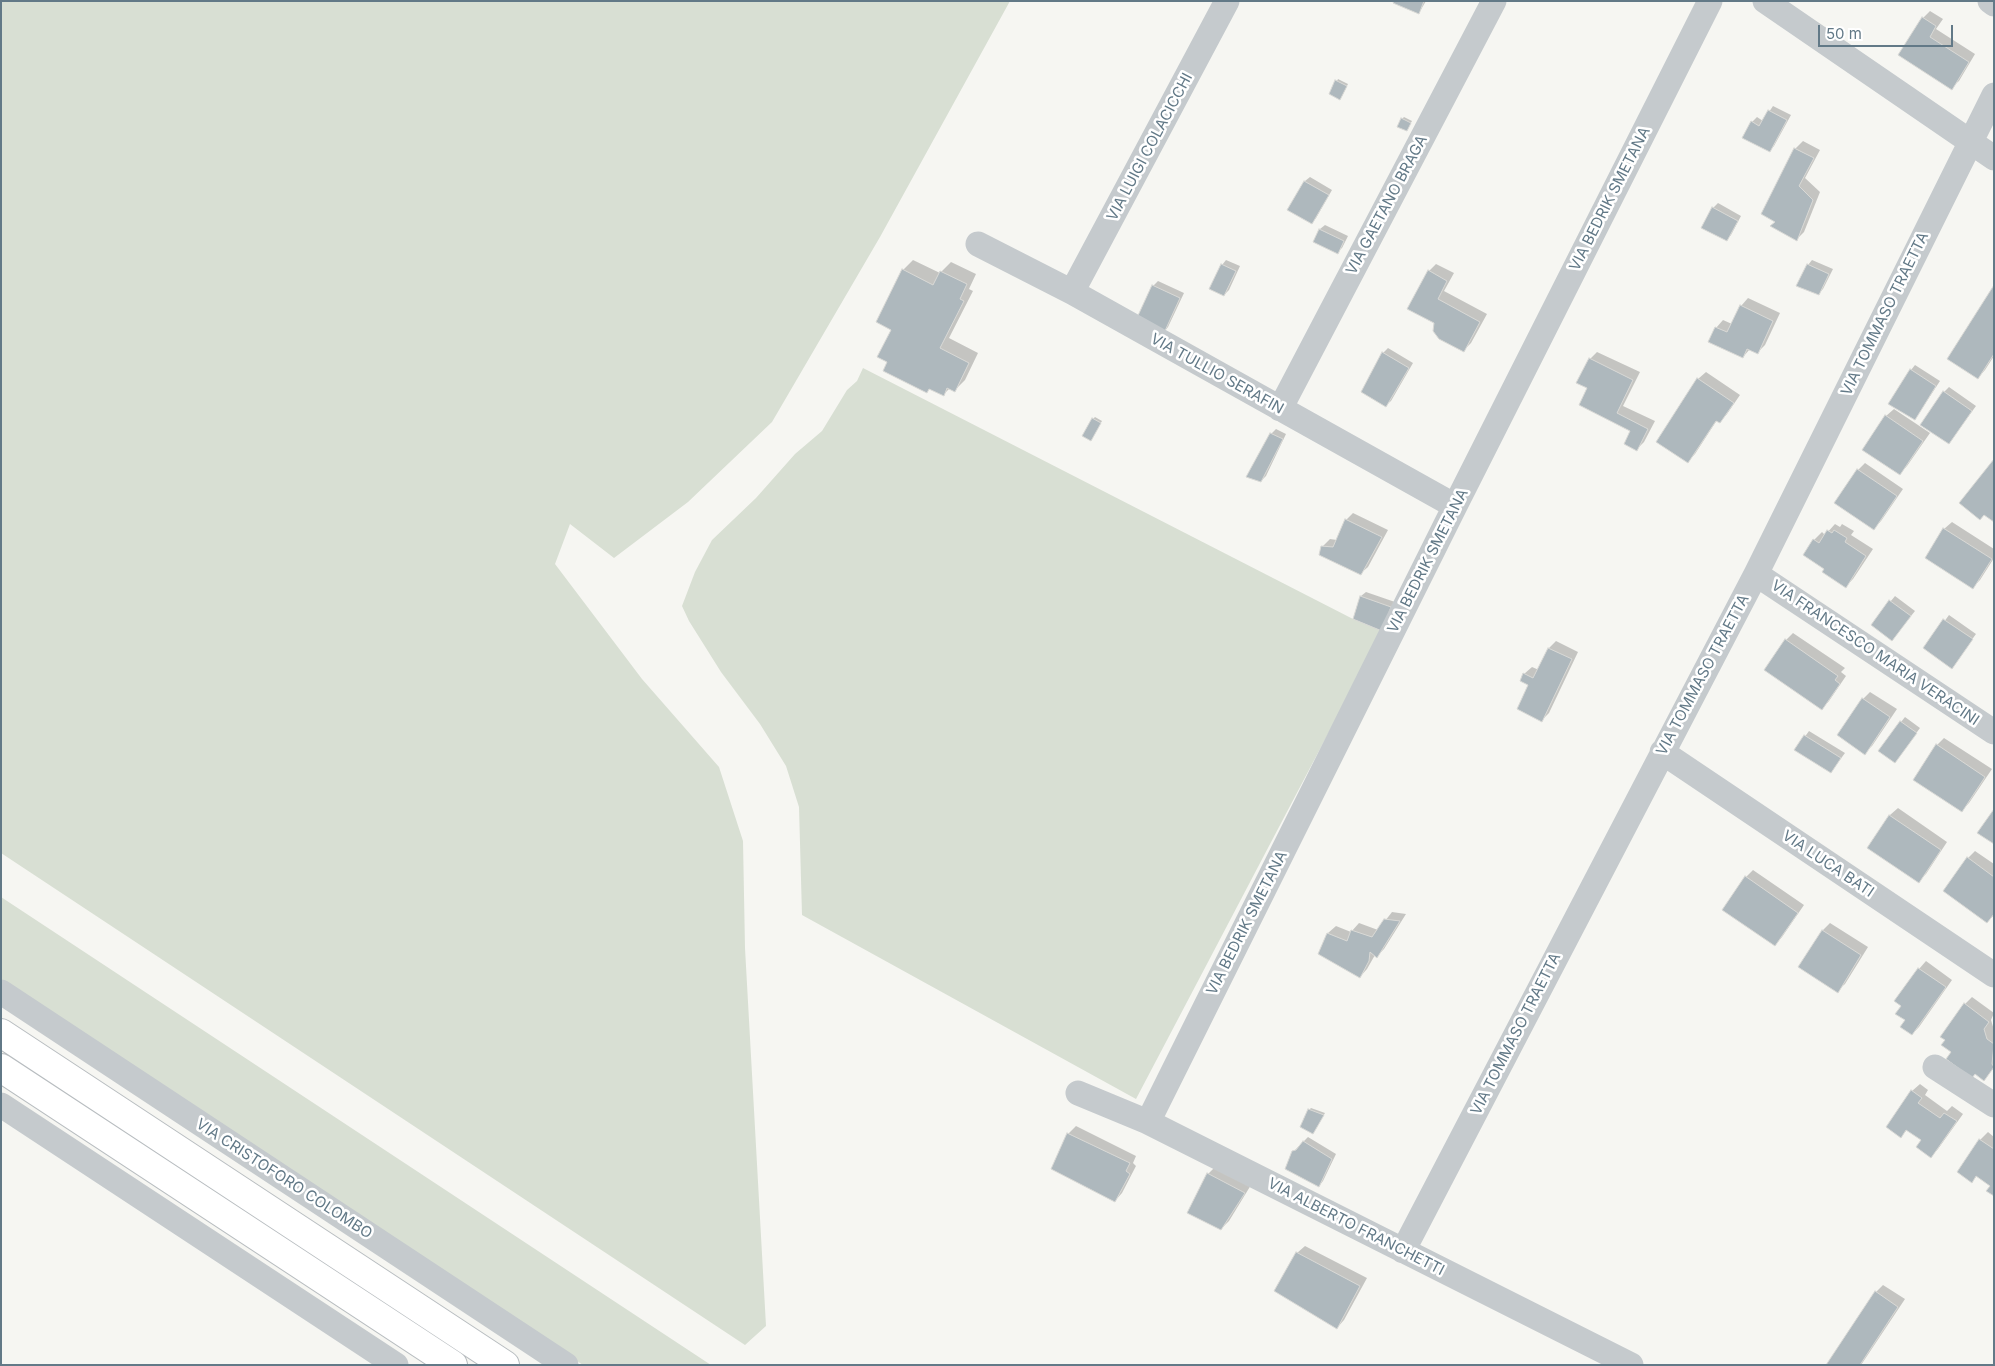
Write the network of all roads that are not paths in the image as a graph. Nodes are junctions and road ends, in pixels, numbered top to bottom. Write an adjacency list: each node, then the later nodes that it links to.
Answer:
1 (1227, 1): 11 (street, VIA LUIGI COLACICCHI)
2 (1494, 1): 12 (street, VIA GAETANO BRAGA)
3 (1710, 1): 13 (street, VIA BEDRIK SMETANA)
4 (1765, 1): 8 (street)
5 (1990, 1): 6 (street)
6 (1994, 4)
7 (1994, 95): 8 (street, VIA TOMMASO TRAETTA)
8 (1970, 142): 9 (street); 14 (street, VIA TOMMASO TRAETTA)
9 (1994, 158)
10 (978, 244): 11 (street, VIA TULLIO SERAFIN)
11 (1072, 292): 12 (street, VIA TULLIO SERAFIN)
12 (1280, 409): 13 (street, VIA TULLIO SERAFIN)
13 (1455, 506): 25 (street, VIA BEDRIK SMETANA)
14 (1756, 574): 15 (street, VIA FRANCESCO MARIA VERACINI); 16 (street, VIA TOMMASO TRAETTA)
15 (1994, 732)
16 (1662, 752): 17 (street, VIA LUCA BATI); 26 (street, VIA TOMMASO TRAETTA)
17 (1994, 975)
18 (1, 992): 30 (street, VIA CRISTOFORO COLOMBO)
19 (1, 1033): 29 (main road)
20 (1935, 1067): 24 (street)
21 (1, 1068): 28 (main road)
22 (1078, 1093): 25 (street, VIA ALBERTO FRANCHETTI)
23 (1, 1105): 27 (street)
24 (1994, 1105)
25 (1148, 1122): 26 (street, VIA ALBERTO FRANCHETTI)
26 (1403, 1251): 31 (street, VIA ALBERTO FRANCHETTI)
27 (396, 1365)
28 (453, 1365)
29 (505, 1365)
30 (566, 1365)
31 (1631, 1365)

